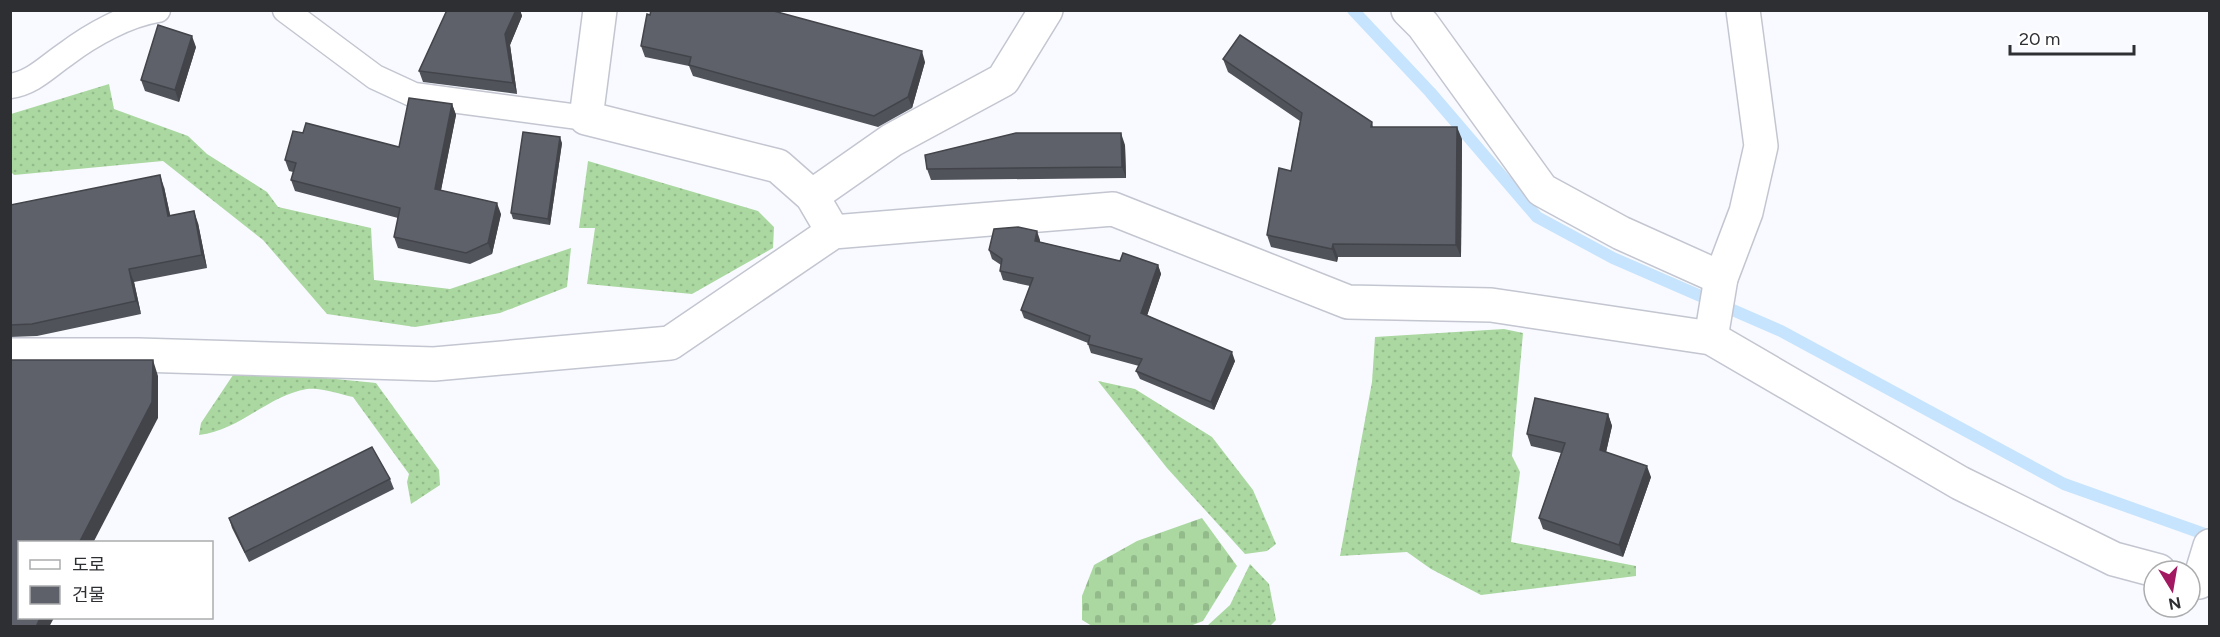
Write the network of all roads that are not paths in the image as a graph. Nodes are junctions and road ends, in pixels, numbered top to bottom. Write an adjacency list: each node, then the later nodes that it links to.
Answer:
1 (158, 10): 7 (lane)
2 (285, 10): 8 (lane)
3 (600, 10): 8 (street)
4 (1046, 10): 9 (street)
5 (1408, 10): 11 (street)
6 (1743, 10): 11 (street)
7 (10, 86)
8 (586, 118): 9 (street)
9 (812, 196): 10 (street)
10 (833, 232): 12 (street); 13 (street)
11 (1721, 278): 12 (street)
12 (1711, 338): 14 (street)
13 (10, 355)
14 (2142, 567)

